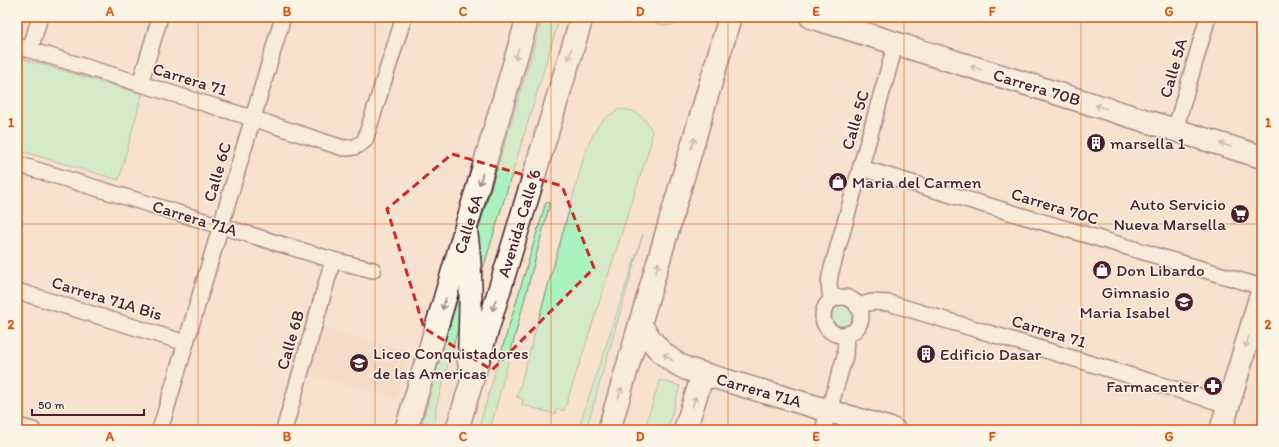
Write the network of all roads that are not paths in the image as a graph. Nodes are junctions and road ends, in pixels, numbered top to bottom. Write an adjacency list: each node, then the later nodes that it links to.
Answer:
1 (40, 17): 11 (street)
2 (160, 17): 12 (street)
3 (283, 17): 13 (street, Calle 6C)
4 (404, 17): 13 (street, Carrera 71)
5 (528, 17): 19 (main road, Calle 6A, one-way to 19)
6 (582, 17): 31 (main road, Avenida Calle 6, one-way to 31)
7 (730, 17): 27 (main road, one-way to 7)
8 (811, 17): 10 (main road, Carrera 70B)
9 (1208, 17): 14 (street, Calle 5A)
10 (896, 43): 14 (main road, Carrera 70B, one-way to 10); 17 (street, Calle 5C)
11 (24, 48): 12 (street, Carrera 71)
12 (140, 84): 13 (street, Carrera 71)
13 (252, 118): 18 (street, Calle 6C)
14 (1175, 130): 15 (main road, Carrera 70B, one-way to 14)
15 (1262, 157)
16 (17, 164): 18 (street, Carrera 71A)
17 (861, 168): 22 (street, Carrera 70C); 25 (street, Calle 5C)
18 (221, 225): 20 (street, Carrera 71A); 29 (street, Calle 6C)
19 (466, 231): 31 (main road); 38 (main road, Calle 6A, one-way to 38)
20 (333, 260): 21 (street, Carrera 71A); 37 (street, Calle 6B)
21 (373, 270)
22 (1262, 287)
23 (17, 290): 29 (street, Carrera 71A Bis)
24 (1262, 291): 32 (main road, one-way to 32)
25 (831, 300): 26 (street); 28 (street)
26 (857, 306): 28 (street); 32 (street, Carrera 71)
27 (640, 324): 30 (main road, Carrera 71A, one-way to 27); 40 (main road, one-way to 27)
28 (846, 334): 33 (street)
29 (186, 343): 36 (street, Calle 6C)
30 (703, 374): 33 (main road, Carrera 71A); 41 (main road, one-way to 30)
31 (468, 392): 39 (main road, Avenida Calle 6)
32 (1228, 405): 43 (main road)
33 (826, 420): 42 (main road, Carrera 71A)
34 (17, 426): 35 (street)
35 (33, 430)
36 (160, 430)
37 (284, 430)
38 (406, 430)
39 (457, 430)
40 (609, 430)
41 (685, 430)
42 (894, 430)
43 (1221, 430)

